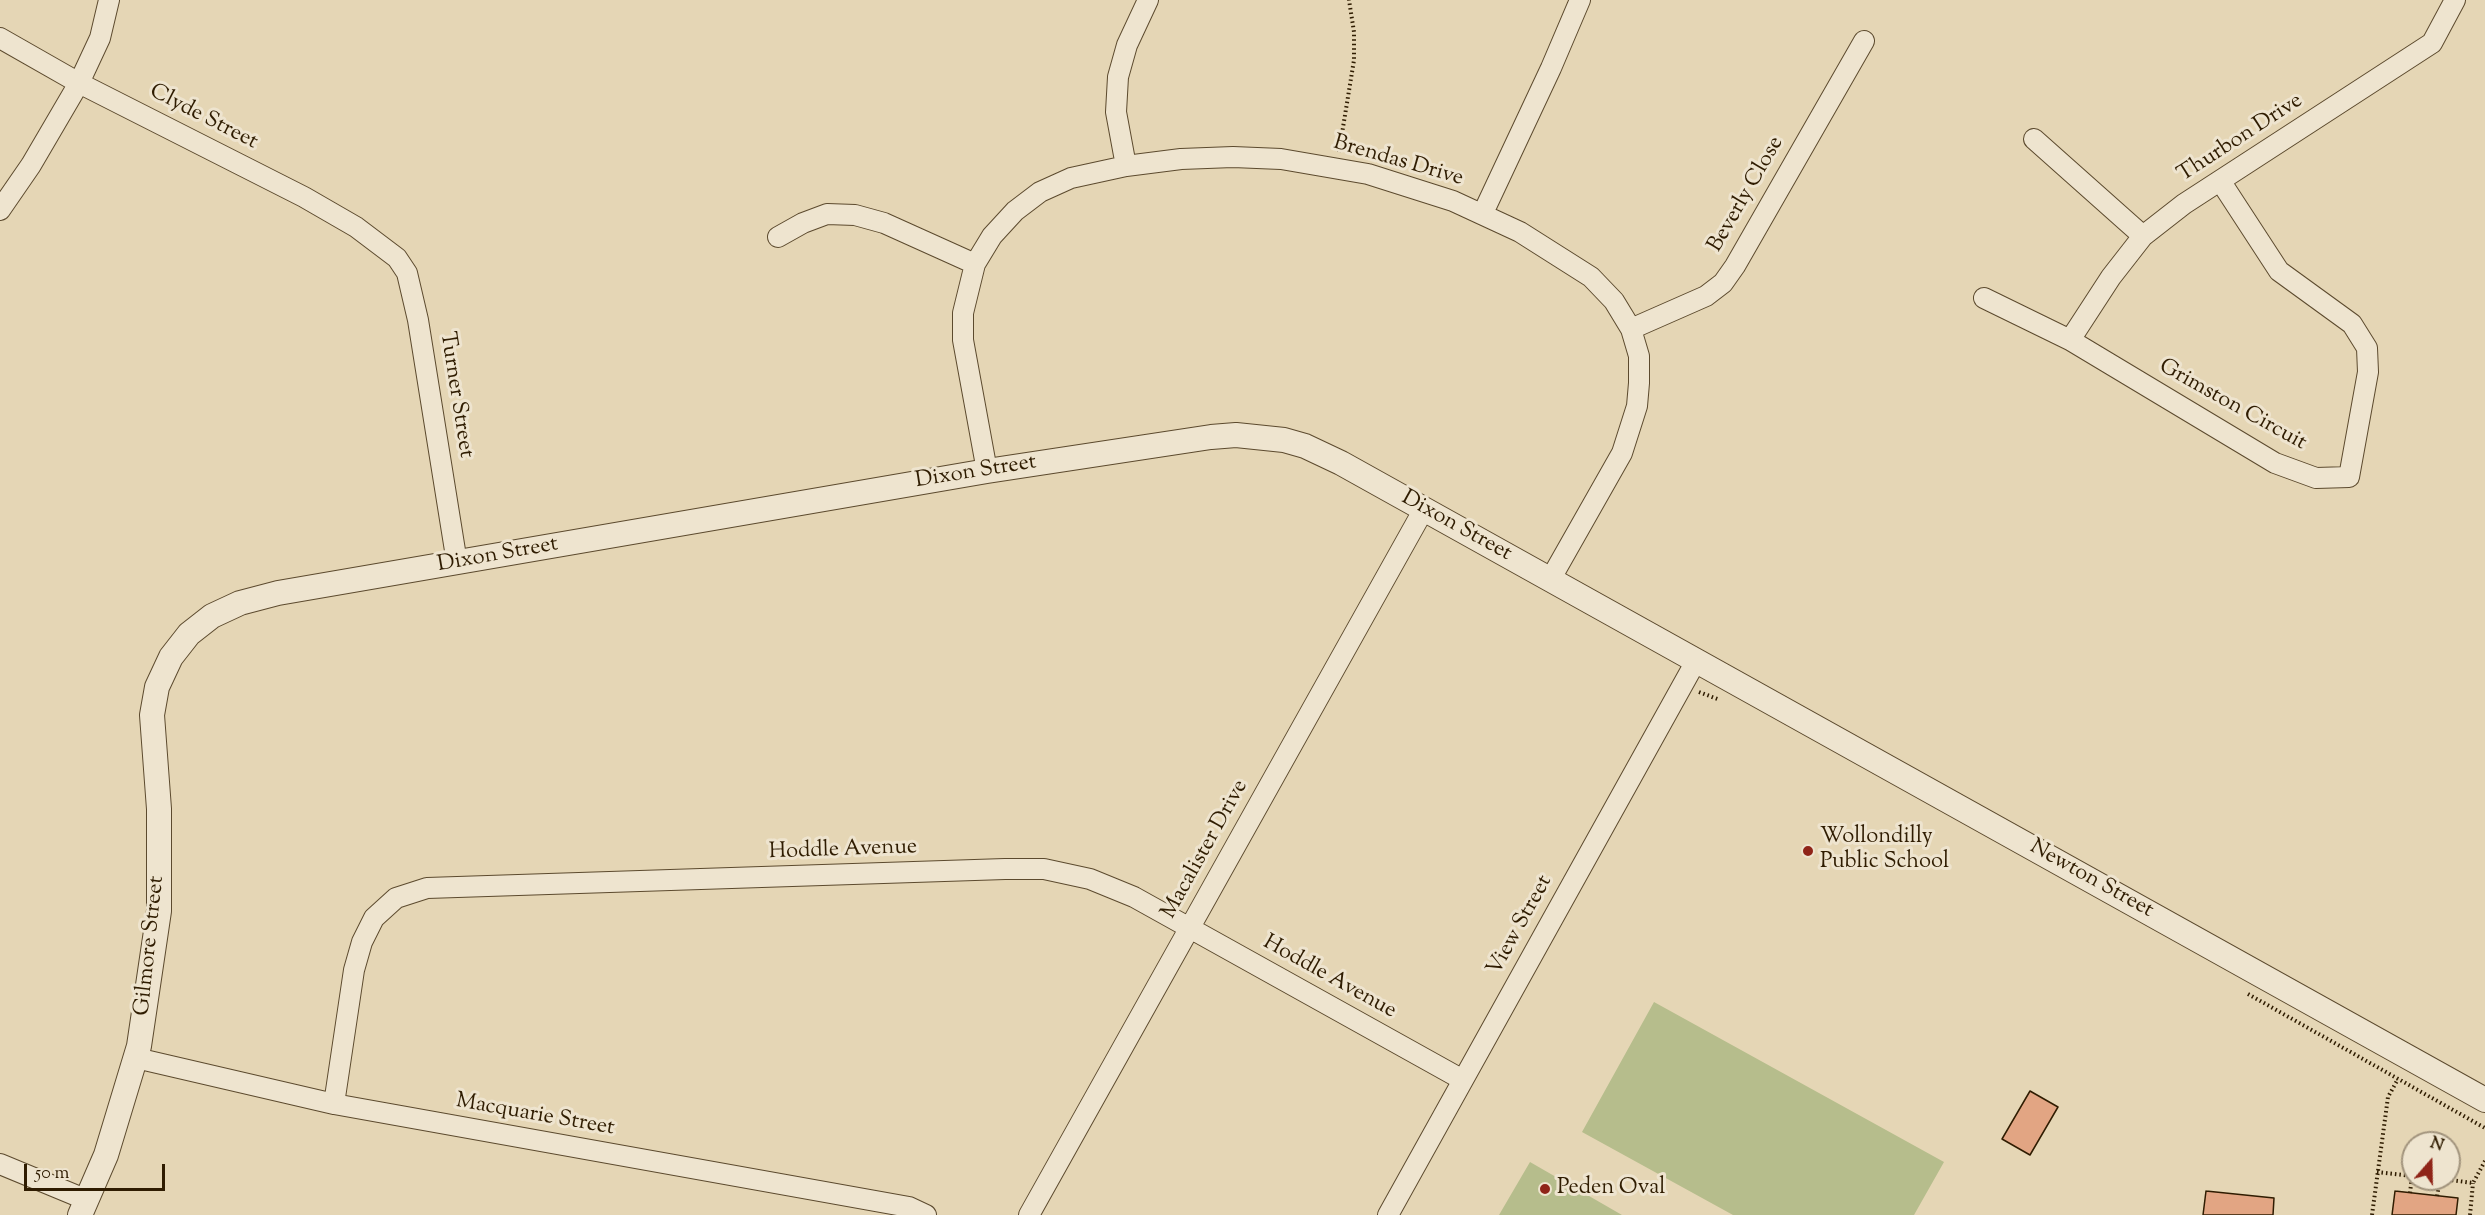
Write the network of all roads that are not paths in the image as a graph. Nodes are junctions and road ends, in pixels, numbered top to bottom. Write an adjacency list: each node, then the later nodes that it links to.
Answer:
1 (109, 0): 7 (street)
2 (1148, 0): 9 (street)
3 (1580, 0): 12 (street)
4 (2455, 0): 10 (street, Thurbon Drive)
5 (0, 38): 7 (street, Clyde Street)
6 (1863, 41): 18 (street, Beverly Close)
7 (79, 83): 11 (street); 15 (street, Clyde Street)
8 (2034, 139): 13 (street)
9 (1126, 165): 12 (street, Brendas Drive); 16 (street, Brendas Drive)
10 (2221, 182): 13 (street, Thurbon Drive); 19 (street, Grimston Circuit)
11 (0, 210)
12 (1483, 213): 18 (street, Brendas Drive)
13 (2143, 236): 19 (street, Thurbon Drive)
14 (778, 237): 16 (street)
15 (382, 245): 22 (street, Turner Street)
16 (975, 264): 20 (street, Brendas Drive)
17 (1984, 298): 19 (street)
18 (1631, 329): 23 (street, Brendas Drive)
19 (2070, 340)
20 (987, 471): 21 (street, Dixon Street); 22 (street, Dixon Street)
21 (1424, 509): 23 (street, Dixon Street); 26 (street, Macalister Drive)
22 (457, 563): 24 (street, Dixon Street)
23 (1550, 580): 25 (street, Dixon Street)
24 (212, 616): 27 (street, Gilmore Street)
25 (1696, 661): 28 (street, View Street); 29 (street, Newton Street)
26 (1190, 927): 28 (street, Hoddle Avenue); 30 (street, Hoddle Avenue); 34 (street, Macalister Drive)
27 (136, 1058): 30 (street, Macquarie Street); 32 (street, Gilmore Street)
28 (1463, 1080): 35 (street, View Street)
29 (2485, 1100)
30 (334, 1104): 33 (street, Macquarie Street)
31 (0, 1164): 32 (street)
32 (83, 1208)
33 (926, 1215)
34 (1029, 1215)
35 (1388, 1215)

